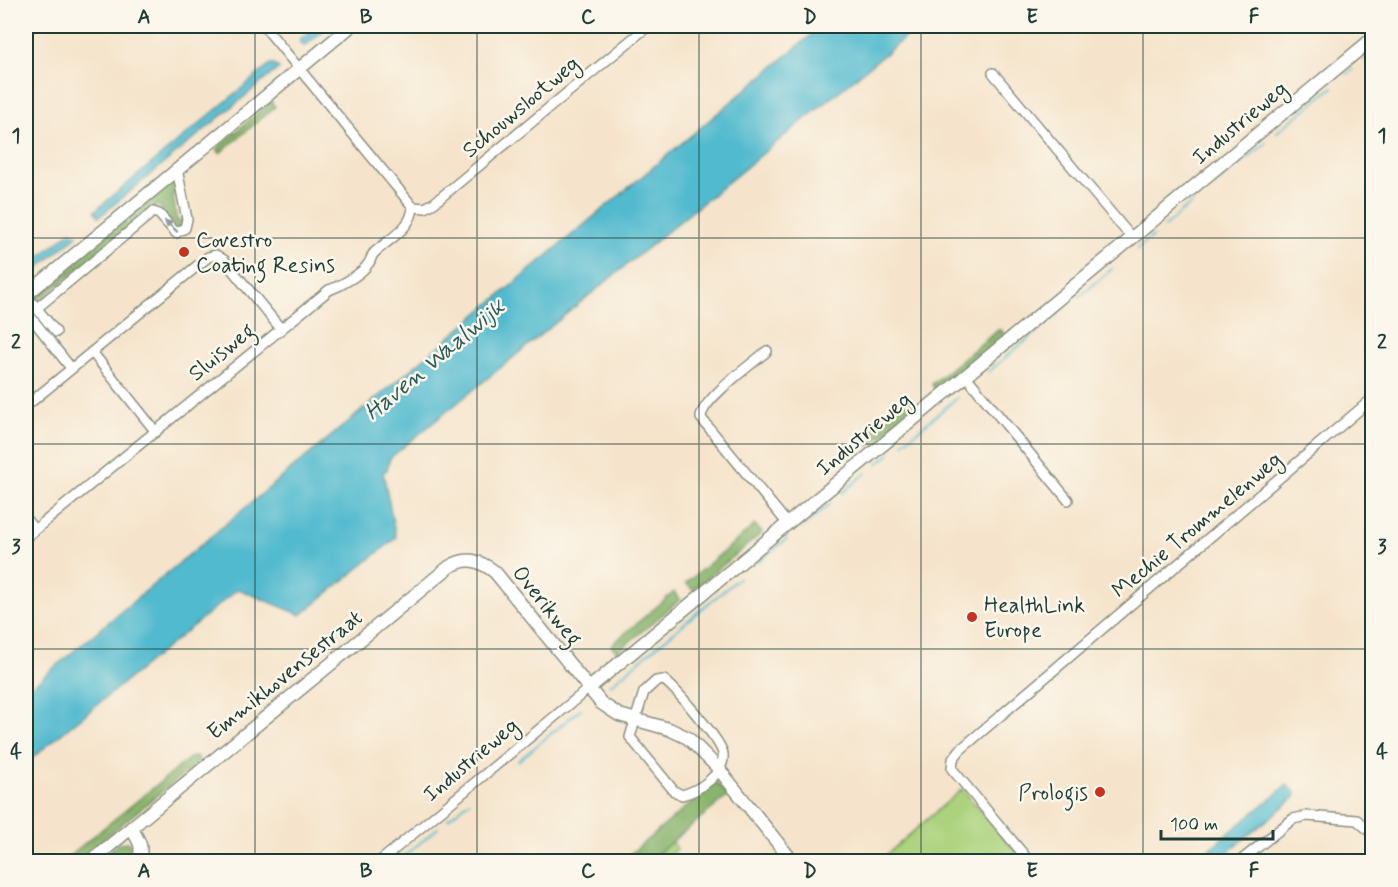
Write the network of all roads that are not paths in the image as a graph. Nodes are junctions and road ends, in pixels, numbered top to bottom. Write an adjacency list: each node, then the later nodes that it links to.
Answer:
1 (264, 26): 5 (street)
2 (351, 26): 5 (street)
3 (648, 26): 8 (street, Schouwslootweg)
4 (1372, 39): 9 (street, Industrieweg)
5 (300, 68): 7 (street); 8 (street)
6 (993, 73): 9 (street)
7 (177, 169): 10 (street); 11 (street, one-way to 11)
8 (413, 207): 13 (street)
9 (1132, 238): 18 (street, Industrieweg)
10 (26, 295): 11 (street)
11 (37, 308): 14 (street)
12 (26, 310): 17 (street)
13 (281, 329): 16 (street, Sluisweg); 21 (street, Sluisweg)
14 (56, 332)
15 (767, 351): 24 (street)
16 (92, 352): 17 (street, Sluisweg); 21 (street)
17 (71, 368): 20 (street, Sluisweg)
18 (966, 376): 22 (street); 24 (street, Industrieweg)
19 (1372, 399): 37 (street, Mechie Trommelenweg)
20 (26, 406)
21 (156, 432): 25 (street, Sluisweg)
22 (1068, 500)
23 (26, 519): 25 (street)
24 (787, 523): 28 (street, Industrieweg)
25 (34, 530): 26 (street, Sluisweg)
26 (26, 537)
27 (468, 559): 28 (street, Overikweg); 31 (street, Emmikhovensestraat)
28 (588, 689): 29 (street); 35 (street, Industrieweg)
29 (635, 720): 30 (street); 30 (street); 30 (street)
30 (718, 768): 36 (street)
31 (131, 828): 33 (street, Emmikhovensestraat); 34 (street)
32 (1372, 833): 38 (street)
33 (90, 861)
34 (138, 861)
35 (380, 861)
36 (793, 861)
37 (1030, 861)
38 (1239, 861)

